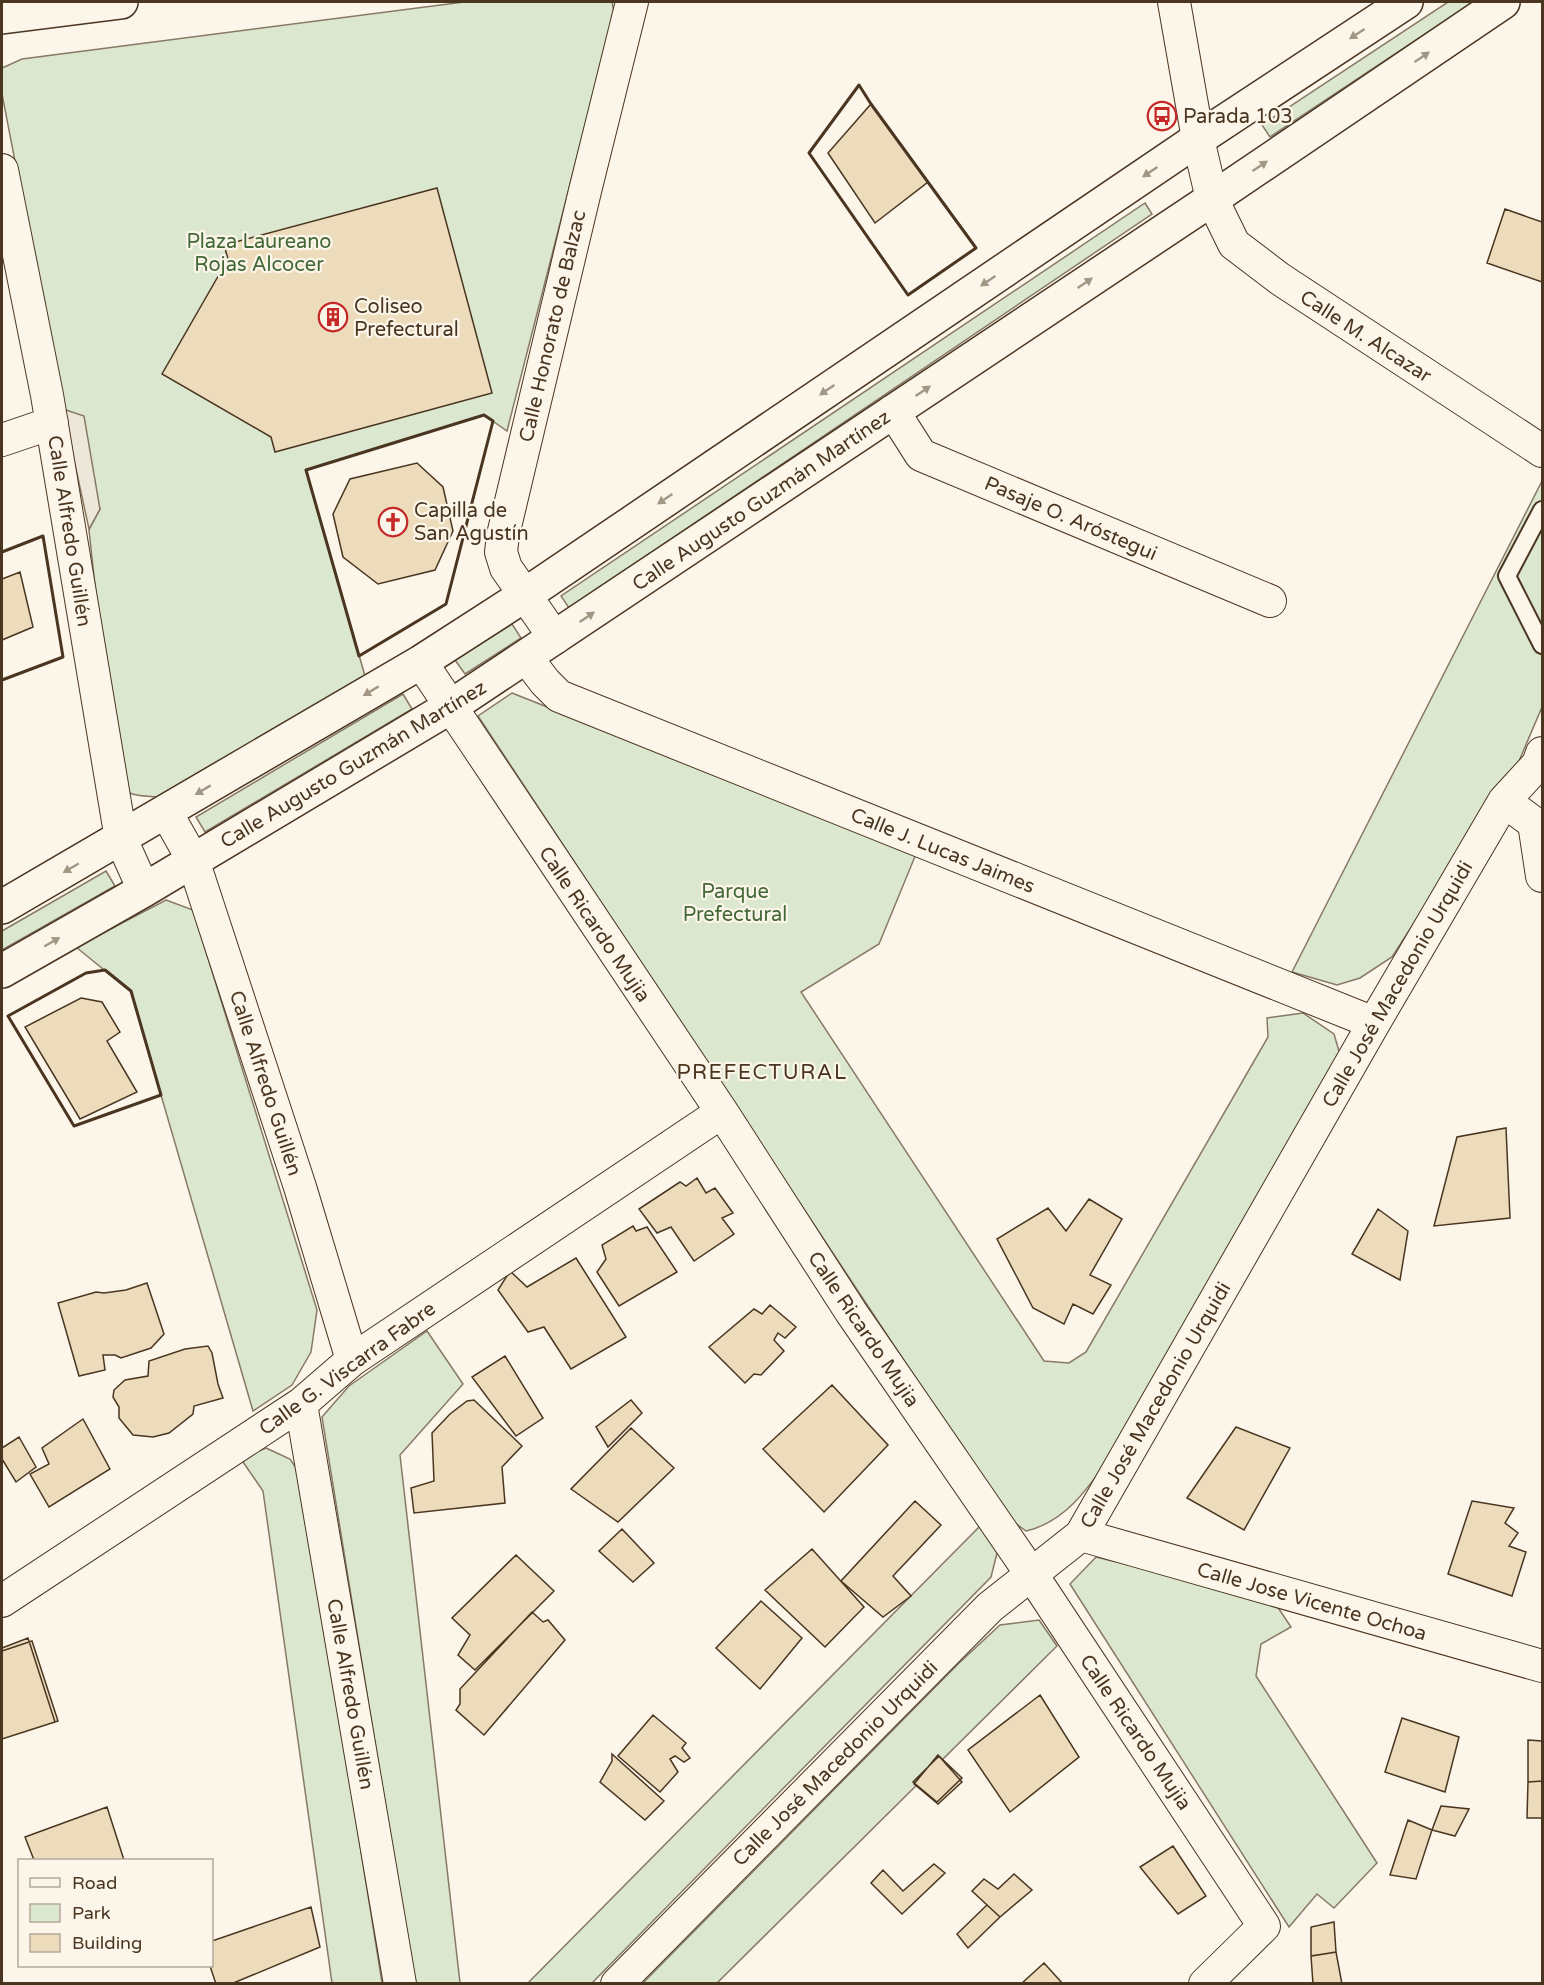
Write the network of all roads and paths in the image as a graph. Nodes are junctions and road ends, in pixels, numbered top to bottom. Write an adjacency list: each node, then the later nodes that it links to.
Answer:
1 (121, 2): 6 (street)
2 (632, 2): 15 (street, Calle Honorato de Balzac)
3 (1174, 2): 7 (street, Calle M. Alcazar)
4 (1406, 2): 7 (street, one-way to 7)
5 (1503, 2): 9 (street, Calle Augusto Guzmán Martínez, one-way to 5)
6 (2, 17)
7 (1198, 139): 9 (street, Calle M. Alcazar); 15 (street, one-way to 15)
8 (2, 170): 11 (street, Calle Alfredo Guillén)
9 (1212, 199): 10 (street, Calle Augusto Guzmán Martínez, one-way to 9); 13 (street, Calle M. Alcazar)
10 (893, 411): 16 (street, Pasaje O. Aróstegui); 17 (street, Calle Augusto Guzmán Martínez, one-way to 10)
11 (52, 423): 12 (street); 25 (street, Calle Alfredo Guillén)
12 (2, 440)
13 (1542, 451)
14 (1542, 510): 18 (lane)
15 (525, 595): 17 (street, Calle Honorato de Balzac); 20 (street)
16 (1270, 601)
17 (555, 638): 19 (street, Calle Augusto Guzmán Martínez)
18 (1542, 645)
19 (526, 657): 21 (street, Calle Augusto Guzmán Martínez); 31 (street, Calle J. Lucas Jaimes)
20 (421, 662): 21 (street, Calle Ricardo Mujia); 24 (street, one-way to 24)
21 (450, 707): 26 (street, Calle Augusto Guzmán Martínez); 32 (street, Calle Ricardo Mujia)
22 (1542, 753): 23 (street, Calle José Macedonio Urquidi)
23 (1504, 801): 27 (street); 31 (street, Calle José Macedonio Urquidi)
24 (166, 812): 25 (street); 26 (street, Calle Alfredo Guillén)
25 (122, 838): 28 (street, Calle Alfredo Guillén); 29 (street, one-way to 29)
26 (193, 860): 28 (street, Calle Augusto Guzmán Martínez); 33 (street, Calle Alfredo Guillén)
27 (1542, 876)
28 (144, 890): 30 (street, Calle Augusto Guzmán Martínez, one-way to 28)
29 (2, 907)
30 (2, 971)
31 (1374, 1023): 35 (street, Calle José Macedonio Urquidi)
32 (722, 1112): 33 (street, Calle G. Viscarra Fabre); 36 (street, Calle Ricardo Mujia)
33 (352, 1360): 34 (street, Calle G. Viscarra Fabre)
34 (302, 1404): 37 (street, Calle G. Viscarra Fabre); 39 (street, Calle Alfredo Guillén)
35 (1081, 1535): 36 (street, Calle José Macedonio Urquidi); 38 (street, Calle Jose Vicente Ochoa)
36 (1032, 1575): 40 (street, Calle José Macedonio Urquidi); 41 (street, Calle Ricardo Mujia)
37 (2, 1601)
38 (1542, 1666)
39 (400, 1983)
40 (617, 1983)
41 (1205, 1983)

